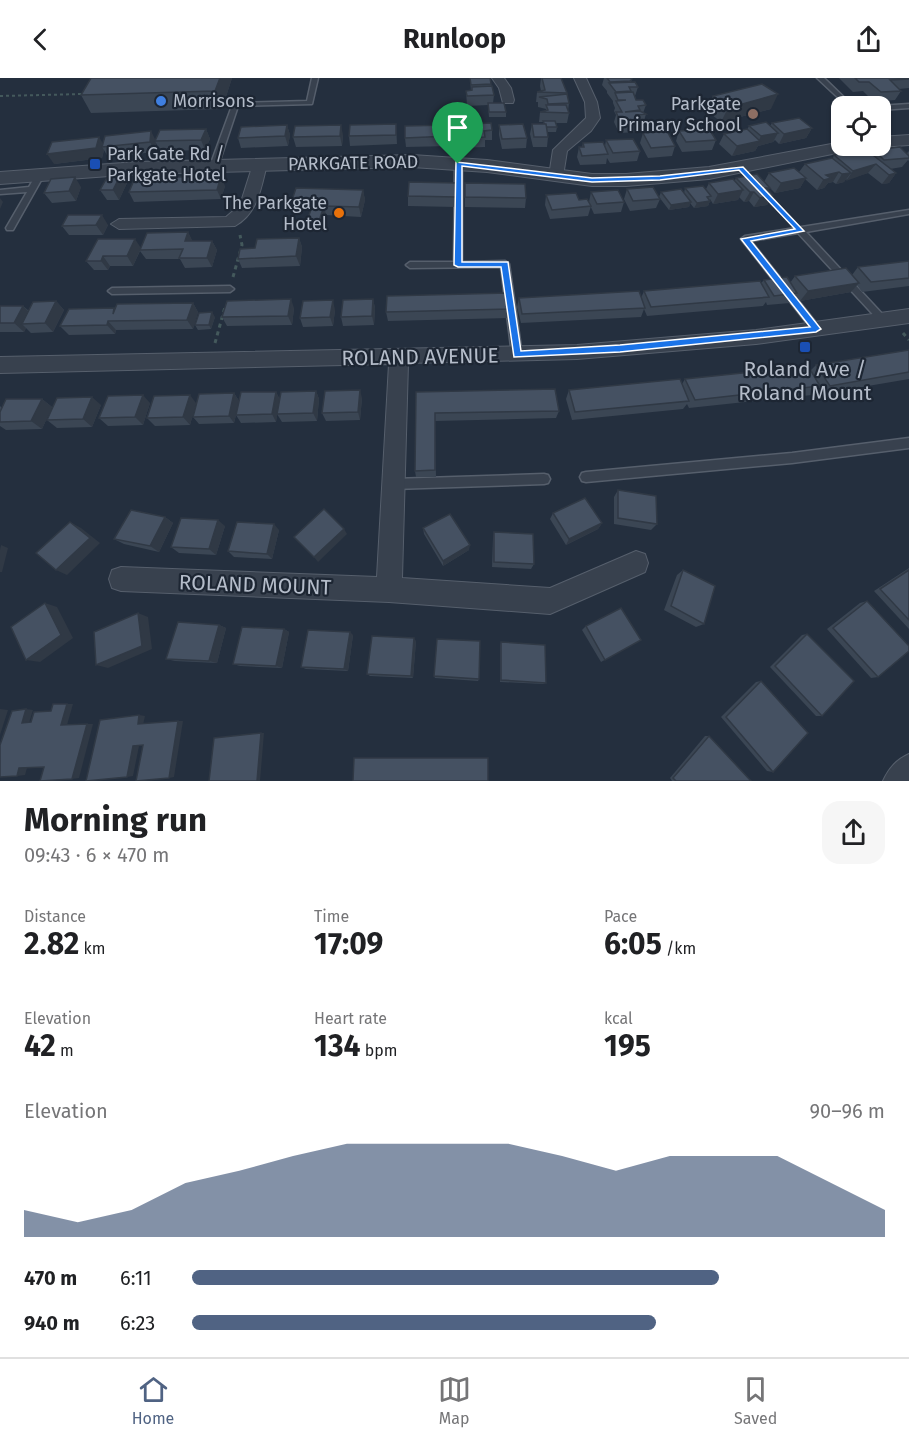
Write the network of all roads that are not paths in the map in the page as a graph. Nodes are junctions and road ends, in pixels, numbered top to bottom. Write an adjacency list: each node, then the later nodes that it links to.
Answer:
1 (315, 78): 14 (lane)
2 (498, 78): 6 (street)
3 (580, 78): 15 (street)
4 (820, 78): 5 (lane)
5 (839, 96)
6 (508, 100)
7 (909, 106): 8 (lane)
8 (891, 107)
9 (909, 140): 10 (street)
10 (891, 141)
11 (831, 149): 15 (street, PARKGATE ROAD)
12 (260, 164): 13 (street, PARKGATE ROAD); 14 (street, PARKGATE ROAD); 20 (street)
13 (458, 164): 15 (street, PARKGATE ROAD); 24 (lane)
14 (214, 166): 17 (street, PARKGATE ROAD)
15 (556, 176)
16 (0, 178): 17 (street, PARKGATE ROAD)
17 (36, 182): 18 (lane); 21 (lane)
18 (0, 192)
19 (909, 212): 22 (lane)
20 (119, 224)
21 (10, 228)
22 (801, 231): 28 (lane); 29 (lane)
23 (410, 265): 24 (lane)
24 (458, 265): 30 (lane)
25 (230, 289): 26 (lane)
26 (112, 291)
27 (909, 316): 28 (street, ROLAND AVENUE)
28 (883, 320): 29 (street, ROLAND AVENUE)
29 (816, 329): 30 (street, ROLAND AVENUE)
30 (517, 355): 31 (street, ROLAND AVENUE)
31 (399, 358): 32 (street, ROLAND AVENUE); 36 (street)
32 (0, 365)
33 (909, 443): 34 (lane)
34 (585, 477)
35 (544, 479): 36 (lane)
36 (393, 484): 39 (street)
37 (636, 563): 39 (street, ROLAND MOUNT)
38 (121, 579): 39 (street, ROLAND MOUNT)
39 (389, 590)
40 (909, 769): 41 (street)
41 (898, 781)

